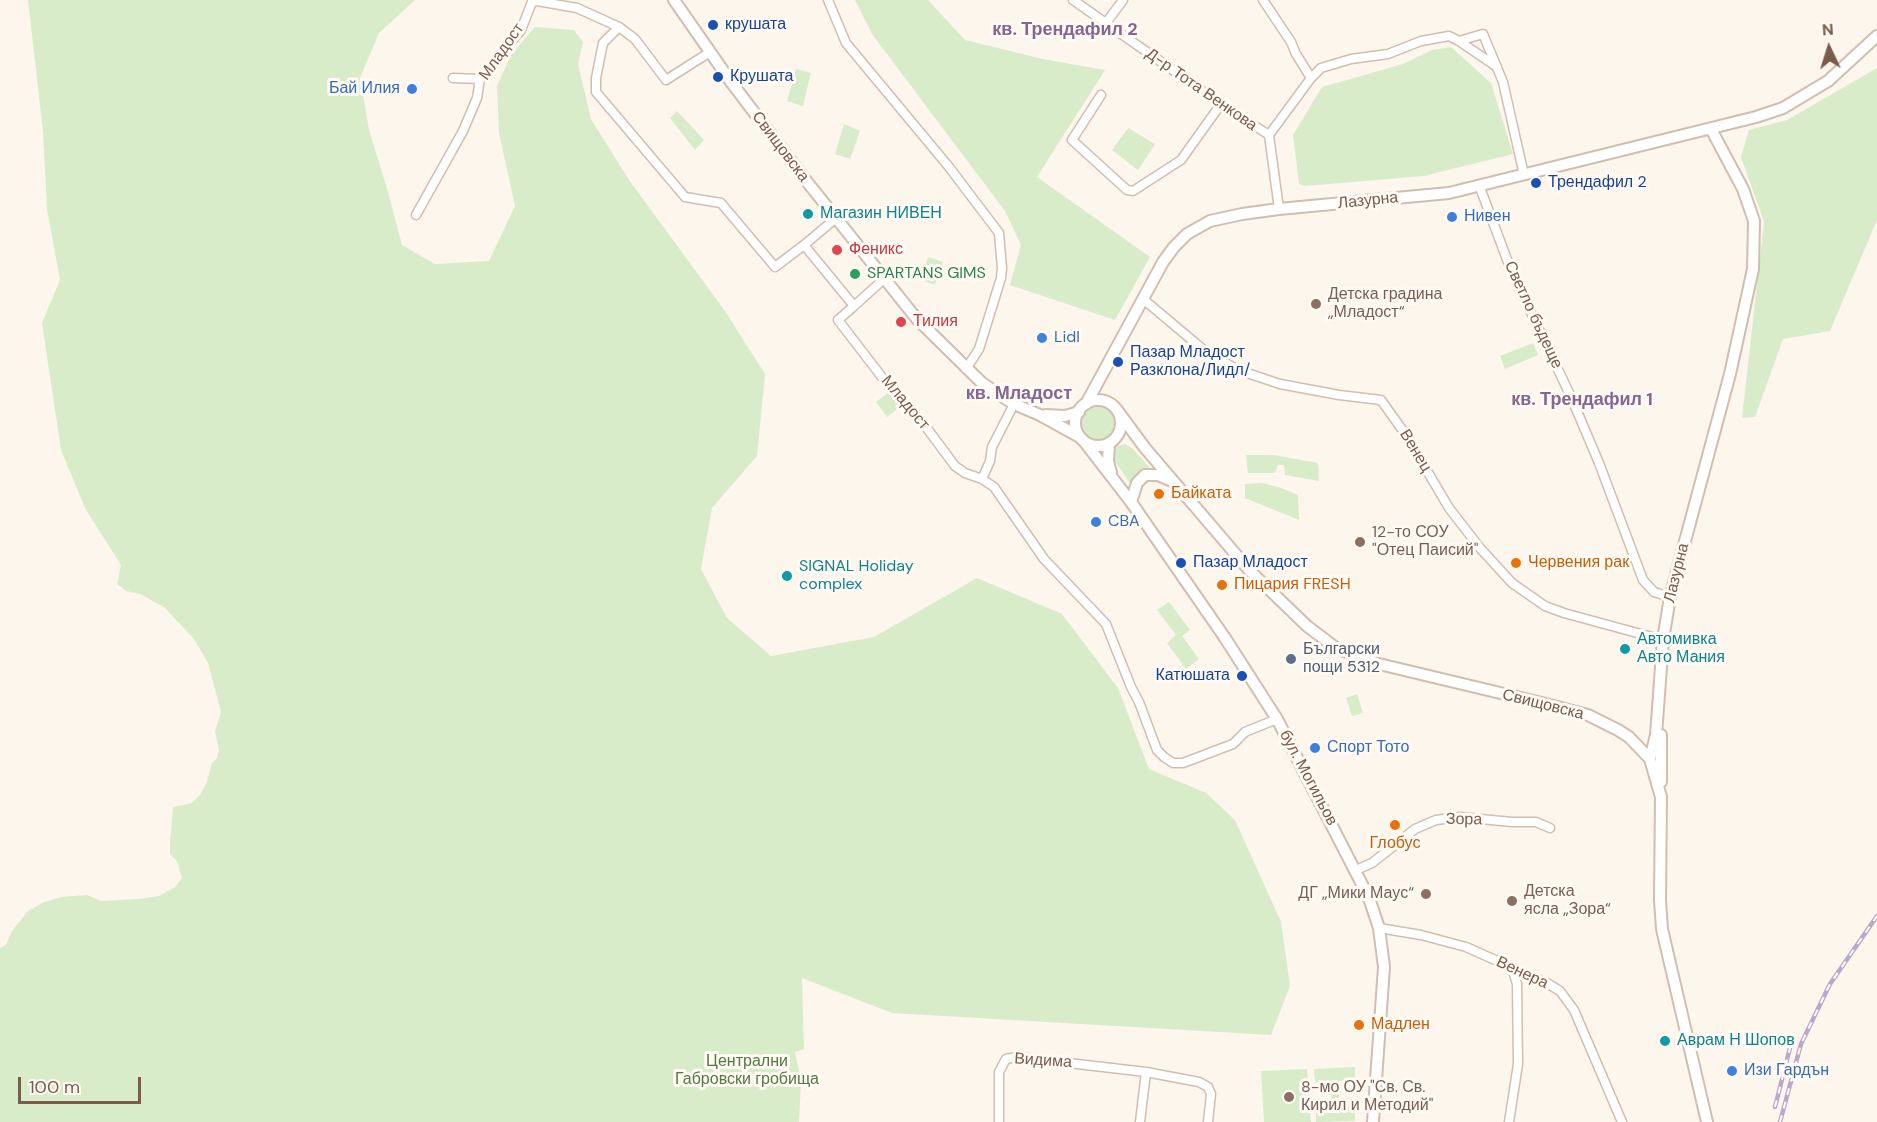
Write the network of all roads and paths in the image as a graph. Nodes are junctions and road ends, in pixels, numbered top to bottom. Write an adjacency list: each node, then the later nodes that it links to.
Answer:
1 (674, 0): 7 (street, Свищовска)
2 (828, 0): 30 (street)
3 (1073, 0): 8 (street, Д-р Тота Венкова)
4 (1123, 0): 8 (street)
5 (1263, 0): 15 (street)
6 (531, 1): 9 (street, Младост); 16 (street, Младост)
7 (681, 5): 12 (street, Свищовска)
8 (1106, 23): 18 (street, Д-р Тота Венкова)
9 (618, 27): 12 (street, Младост); 26 (street)
10 (1877, 36): 19 (street, Лазурна)
11 (1459, 40): 13 (street); 13 (street); 15 (street)
12 (710, 52): 25 (street, Свищовска)
13 (1497, 67): 21 (street)
14 (453, 78): 16 (street)
15 (1311, 78): 20 (street)
16 (480, 79): 24 (street, Младост)
17 (1101, 95): 18 (street)
18 (1221, 104): 20 (street, Д-р Тота Венкова)
19 (1711, 129): 21 (street, Лазурна); 43 (street, Лазурна)
20 (1269, 135): 23 (street, Д-р Тота Венкова)
21 (1524, 175): 22 (street, Лазурна)
22 (1479, 185): 23 (street, Лазурна); 43 (street, Светло бъдеще)
23 (1279, 209): 28 (street, Лазурна)
24 (416, 215)
25 (836, 219): 26 (street); 27 (street, Свищовска)
26 (804, 245): 29 (street)
27 (884, 279): 29 (street); 30 (street, Свищовска)
28 (1143, 299): 31 (street, Лазурна); 44 (street, Венец)
29 (854, 306): 40 (street, Младост)
30 (966, 369): 32 (street, Свищовска)
31 (1103, 375): 33 (street, Лазурна); 34 (street)
32 (1014, 404): 35 (street, Свищовска); 40 (street)
33 (1082, 408): 34 (street); 35 (street, Свищовска); 36 (street)
34 (1115, 408): 37 (street); 38 (street, Свищовска)
35 (1040, 415): 36 (street, Свищовска)
36 (1082, 438): 37 (street); 39 (street, бул. Могильов)
37 (1113, 440): 38 (street, Свищовска); 39 (street, бул. Могильов)
38 (1145, 447): 41 (street, Свищовска)
39 (1112, 476): 42 (street, бул. Могильов)
40 (982, 479): 46 (street, Младост)
41 (1176, 483): 42 (street); 47 (street, Свищовска)
42 (1131, 502): 46 (street, бул. Могильов)
43 (1670, 597): 44 (street, Лазурна)
44 (1663, 640): 45 (street, Лазурна)
45 (1661, 680): 47 (street); 48 (street)
46 (1277, 719): 50 (street, бул. Могильов)
47 (1650, 759): 48 (street, Свищовска)
48 (1661, 797): 60 (street, Свищовска)
49 (1550, 828): 50 (street, Зора)
50 (1356, 870): 51 (street, бул. Могильов)
51 (1379, 928): 52 (street, Венера); 57 (street, бул. Могильов)
52 (1512, 967): 58 (street); 59 (street, Венера)
53 (1146, 1071): 54 (street, Видима); 55 (street); 56 (street)
54 (999, 1122)
55 (1140, 1122)
56 (1208, 1122)
57 (1373, 1122)
58 (1509, 1122)
59 (1622, 1122)
60 (1707, 1122)

